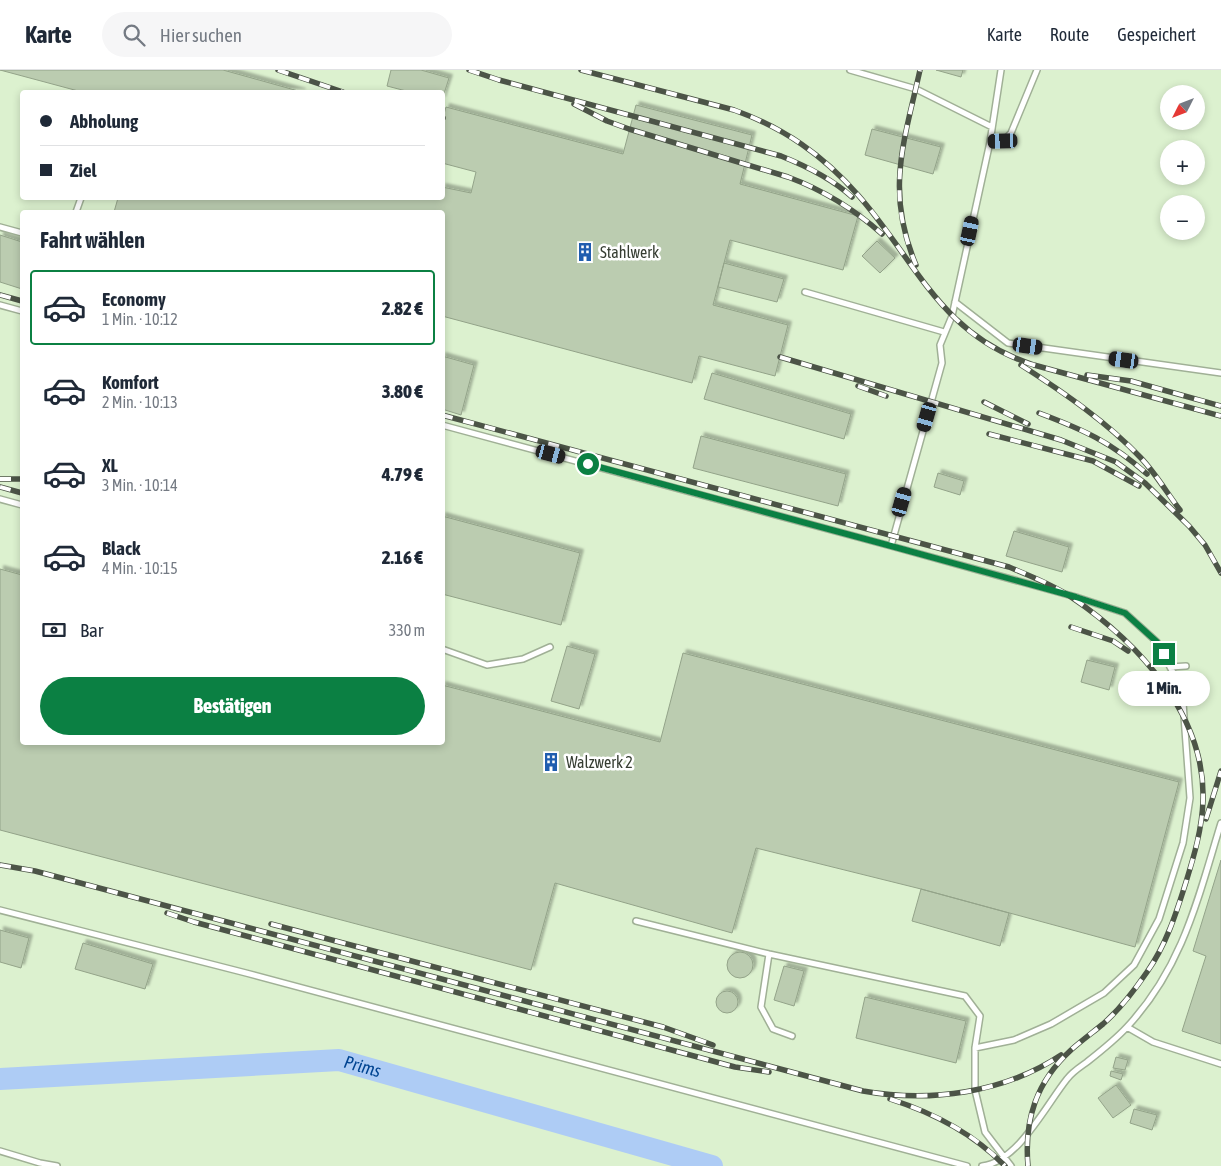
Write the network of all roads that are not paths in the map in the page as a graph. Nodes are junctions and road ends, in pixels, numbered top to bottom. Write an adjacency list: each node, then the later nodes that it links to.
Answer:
1 (850, 70): 4 (lane)
2 (1001, 70): 4 (lane)
3 (1037, 70): 5 (lane)
4 (992, 127): 5 (lane)
5 (990, 142): 9 (lane)
6 (0, 227): 7 (lane)
7 (20, 232)
8 (805, 292): 12 (lane)
9 (955, 302): 12 (lane); 13 (lane)
10 (0, 305): 11 (lane)
11 (20, 310)
12 (944, 332): 17 (lane)
13 (1221, 373)
14 (445, 426): 17 (lane)
15 (0, 499): 16 (lane)
16 (20, 504)
17 (891, 546): 21 (lane)
18 (550, 646): 19 (lane)
19 (445, 650)
20 (1186, 666): 21 (lane)
21 (1170, 667): 28 (lane)
22 (1221, 822): 26 (lane)
23 (0, 910): 33 (lane)
24 (636, 921): 25 (lane)
25 (769, 954): 27 (lane); 28 (lane)
26 (1127, 1027): 29 (lane); 31 (lane)
27 (792, 1036)
28 (975, 1048): 31 (lane)
29 (1221, 1064)
30 (0, 1151): 32 (lane)
31 (1004, 1157): 34 (lane); 35 (lane)
32 (57, 1166)
33 (967, 1166)
34 (982, 1166)
35 (1011, 1166)

